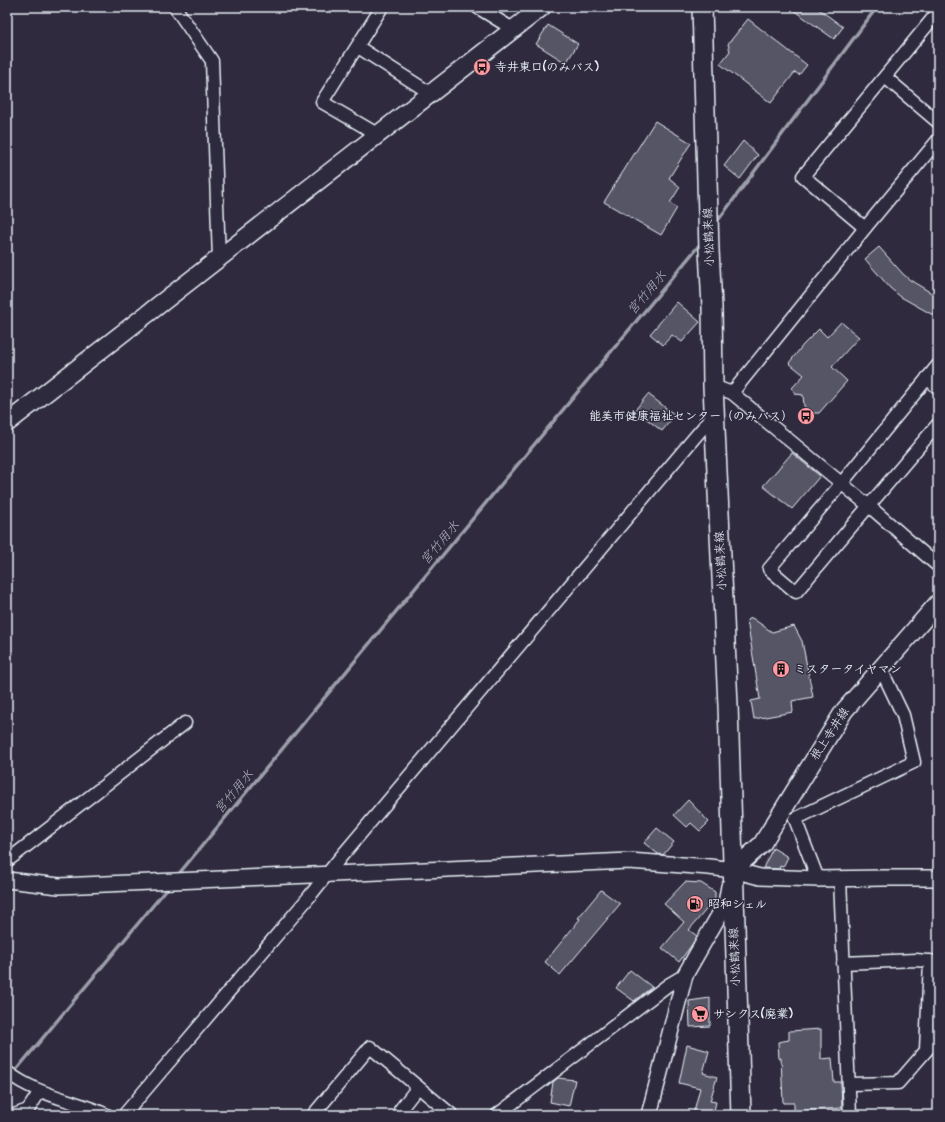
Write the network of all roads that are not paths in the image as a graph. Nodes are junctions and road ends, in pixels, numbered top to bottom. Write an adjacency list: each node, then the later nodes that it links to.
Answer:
1 (175, 7): 15 (street)
2 (382, 7): 8 (street)
3 (476, 7): 7 (street)
4 (542, 7): 7 (main road)
5 (702, 7): 18 (main road, 小松鶴来線)
6 (938, 12): 9 (street)
7 (514, 28): 10 (main road)
8 (358, 47): 10 (street); 12 (street)
9 (885, 77): 11 (street); 14 (street)
10 (430, 92): 12 (main road)
11 (938, 122)
12 (377, 134): 15 (main road)
13 (938, 140): 14 (street)
14 (865, 228): 20 (street)
15 (219, 259): 22 (main road)
16 (938, 365): 17 (street)
17 (927, 378): 19 (street); 24 (street)
18 (713, 386): 20 (street); 21 (main road, 小松鶴来線)
19 (938, 388)
20 (732, 393): 24 (street)
21 (714, 415): 31 (main road, 小松鶴来線); 32 (street)
22 (7, 423)
23 (938, 424): 25 (street)
24 (842, 484): 25 (street); 25 (street)
25 (869, 506): 26 (street)
26 (938, 566)
27 (938, 603): 28 (main road, 根上寺井線)
28 (881, 669): 31 (main road, 根上寺井線); 34 (street)
29 (185, 723): 30 (street)
30 (7, 861)
31 (733, 870): 32 (street); 34 (street); 39 (street); 54 (main road, 小松鶴来線)
32 (327, 874): 36 (street); 49 (street)
33 (938, 878): 35 (street)
34 (818, 879): 35 (street)
35 (840, 879): 38 (street)
36 (7, 880)
37 (934, 962): 38 (street); 41 (street)
38 (843, 963): 43 (street)
39 (685, 975): 52 (street); 53 (street)
40 (938, 1036): 41 (street)
41 (926, 1050): 43 (street)
42 (7, 1072): 45 (street)
43 (849, 1084): 55 (street)
44 (418, 1087): 46 (street); 50 (street); 51 (street)
45 (40, 1091): 47 (street); 48 (street)
46 (400, 1110)
47 (14, 1115)
48 (107, 1115)
49 (124, 1115)
50 (313, 1115)
51 (452, 1115)
52 (497, 1115)
53 (649, 1115)
54 (741, 1115)
55 (850, 1115)

